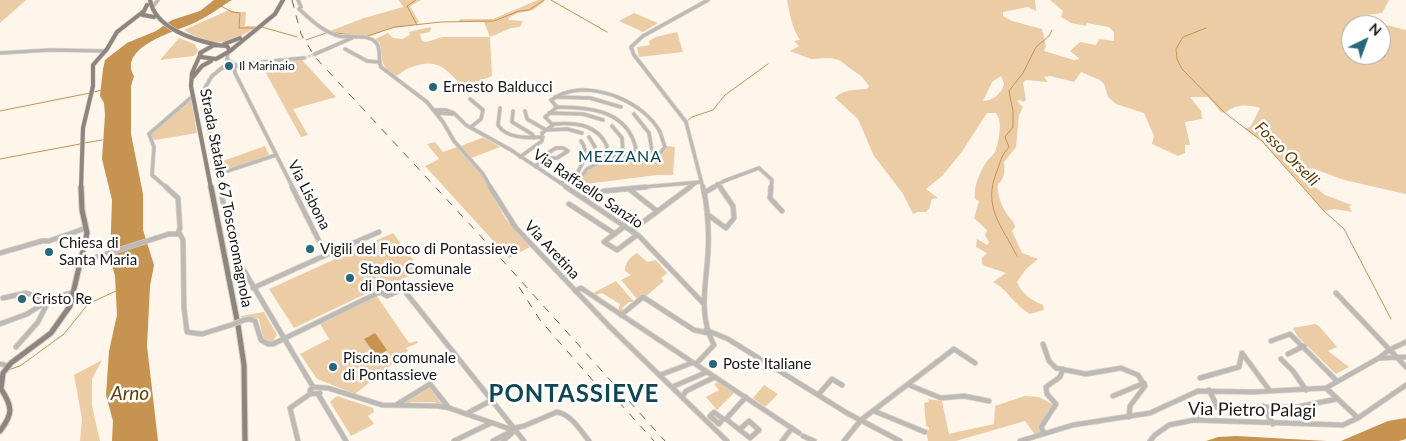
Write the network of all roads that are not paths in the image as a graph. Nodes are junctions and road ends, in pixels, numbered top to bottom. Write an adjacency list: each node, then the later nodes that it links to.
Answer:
1 (149, 0): 6 (main road)
2 (158, 0): 6 (street)
3 (283, 0): 10 (main road)
4 (298, 0): 7 (street)
5 (708, 0): 69 (street)
6 (150, 8): 8 (main road); 8 (main road); 9 (main road)
7 (298, 8): 11 (street)
8 (141, 15): 9 (main road); 17 (main road)
9 (153, 15): 13 (main road)
10 (246, 35): 15 (main road); 18 (main road, Strada Statale 67 Toscoromagnola)
11 (342, 36): 12 (street); 14 (street)
12 (347, 38): 14 (street); 24 (street)
13 (197, 40): 15 (main road); 20 (main road)
14 (343, 41): 21 (street)
15 (219, 45): 18 (main road); 20 (main road)
16 (345, 49): 24 (street, Via Aretina)
17 (106, 51): 19 (street); 79 (main road)
18 (229, 52): 23 (main road, Strada Statale 67 Toscoromagnola); 26 (street)
19 (0, 53)
20 (201, 53): 23 (main road); 31 (main road, Strada Statale 67 Toscoromagnola)
21 (315, 54)
22 (304, 58): 25 (street)
23 (215, 59): 28 (street); 31 (main road, Strada Statale 67 Toscoromagnola)
24 (378, 62): 38 (street, Via Aretina)
25 (253, 63): 26 (street); 27 (street)
26 (234, 64): 27 (street); 28 (street); 29 (street, Via Lisbona)
27 (245, 65): 29 (street)
28 (225, 67): 29 (street); 30 (street)
29 (235, 73): 59 (street, Via Lisbona)
30 (210, 79): 66 (street)
31 (191, 81): 32 (main road, Strada Statale 67 Toscoromagnola)
32 (193, 96): 82 (street); 161 (main road, Strada Statale 67 Toscoromagnola)
33 (556, 96): 35 (street); 36 (street); 61 (street)
34 (470, 99): 50 (street)
35 (557, 107): 41 (street); 46 (street)
36 (621, 107)
37 (500, 108): 55 (street)
38 (436, 111): 42 (street); 44 (street, Via Raffaello Sanzio); 47 (street, Via Aretina)
39 (513, 111): 55 (street)
40 (525, 111): 51 (street)
41 (549, 113): 45 (street); 48 (street)
42 (450, 114): 44 (street); 47 (street)
43 (634, 114): 61 (street)
44 (456, 115): 50 (street, Via Raffaello Sanzio)
45 (603, 120)
46 (618, 120): 58 (street)
47 (444, 123): 89 (street, Via Aretina)
48 (554, 124): 51 (street); 63 (street)
49 (612, 126): 57 (street)
50 (471, 127): 60 (street, Via Raffaello Sanzio)
51 (546, 130): 52 (street); 53 (street)
52 (582, 133)
53 (542, 137): 55 (street); 60 (street)
54 (589, 137): 65 (street)
55 (534, 138)
56 (581, 141): 67 (street)
57 (623, 152): 58 (street); 63 (street)
58 (631, 154): 61 (street)
59 (276, 155): 66 (street); 86 (street, Via Lisbona)
60 (520, 157): 64 (street, Via Raffaello Sanzio)
61 (653, 157)
62 (548, 158): 62 (street); 64 (street)
63 (603, 161): 65 (street)
64 (535, 166): 68 (street, Via Raffaello Sanzio)
65 (592, 166): 67 (street)
66 (218, 174): 88 (street)
67 (573, 180): 68 (street)
68 (561, 183): 73 (street, Via Raffaello Sanzio)
69 (698, 184): 71 (street); 72 (street); 75 (street)
70 (717, 184): 72 (street); 76 (street); 77 (street)
71 (629, 189): 73 (street); 75 (street)
72 (704, 192): 77 (street)
73 (583, 198): 78 (street, Via Raffaello Sanzio)
74 (569, 204): 83 (street)
75 (657, 211): 80 (street)
76 (782, 211)
77 (707, 214): 94 (street)
78 (625, 226): 80 (street, Via Raffaello Sanzio); 83 (street)
79 (86, 228): 85 (street); 87 (main road)
80 (631, 231): 84 (street, Via Raffaello Sanzio)
81 (379, 232): 86 (street)
82 (178, 233): 87 (street); 98 (street, bridge)
83 (615, 234): 84 (street)
84 (637, 235): 94 (street, Via Raffaello Sanzio)
85 (0, 253)
86 (326, 255): 88 (street)
87 (78, 264): 90 (main road)
88 (253, 288): 98 (street)
89 (575, 291): 95 (street); 117 (street, Via Aretina)
90 (72, 293): 93 (street); 115 (main road)
91 (1336, 293): 104 (street)
92 (3, 298): 93 (street)
93 (49, 300): 96 (street); 103 (street)
94 (704, 304): 97 (street)
95 (621, 315): 97 (street); 110 (street)
96 (0, 324)
97 (707, 332): 110 (street); 136 (street)
98 (283, 339): 127 (street); 141 (street)
99 (1271, 342): 102 (street)
100 (1406, 342): 104 (street)
101 (1044, 344): 114 (street)
102 (1304, 346): 105 (street); 121 (street)
103 (16, 347)
104 (1389, 350): 106 (street); 108 (street)
105 (1288, 354)
106 (1397, 357): 107 (street); 108 (street); 113 (street)
107 (1406, 357)
108 (1379, 358): 121 (street)
109 (1281, 359): 132 (street)
110 (694, 363): 116 (street); 117 (street); 118 (street)
111 (975, 363): 125 (street)
112 (0, 364): 115 (street)
113 (1406, 367)
114 (1064, 369): 122 (street); 160 (street)
115 (4, 371): 123 (main road)
116 (707, 372): 118 (street); 119 (street)
117 (660, 375): 128 (street, Via Aretina)
118 (700, 375): 128 (street)
119 (715, 377): 138 (street); 139 (street)
120 (1200, 378): 133 (street)
121 (1337, 380): 130 (street)
122 (1144, 383): 137 (street); 149 (street)
123 (0, 384): 158 (main road)
124 (842, 385): 136 (street)
125 (909, 385): 142 (street); 147 (street)
126 (1406, 385): 150 (street, Via Pietro Palagi)
127 (313, 386): 129 (street); 134 (street)
128 (672, 387): 138 (street, Via Aretina)
129 (322, 388): 135 (street); 143 (street)
130 (1326, 388): 132 (street); 140 (street)
131 (1209, 390): 133 (street); 144 (street); 149 (street)
132 (1306, 390): 133 (street)
133 (1270, 391)
134 (310, 394): 135 (street); 162 (street)
135 (318, 394): 163 (street)
136 (818, 395): 152 (street)
137 (1113, 396)
138 (682, 397): 169 (street, Via Aretina)
139 (746, 398): 155 (street); 156 (street)
140 (1337, 399): 145 (street); 150 (street)
141 (492, 400): 148 (street); 157 (street)
142 (989, 401)
143 (396, 406): 146 (street); 146 (street)
144 (1217, 406): 145 (street); 151 (street)
145 (1264, 406): 154 (street)
146 (449, 408): 148 (street)
147 (874, 411): 152 (street); 159 (street)
148 (466, 414): 153 (street)
149 (1129, 418): 160 (street)
150 (1358, 418): 154 (street, Via Pietro Palagi)
151 (1200, 419): 154 (street, Via Pietro Palagi); 175 (street, Via Pietro Palagi)
152 (860, 421): 172 (street); 173 (street)
153 (491, 423): 157 (street); 164 (street)
154 (1272, 424)
155 (792, 428): 170 (street); 171 (street)
156 (740, 429)
157 (513, 430): 165 (street); 166 (street); 167 (street); 168 (street)
158 (0, 431)
159 (925, 432)
160 (1042, 433): 174 (street)
161 (245, 441)
162 (298, 441)
163 (346, 441)
164 (454, 441)
165 (493, 441)
166 (503, 441)
167 (524, 441)
168 (589, 441)
169 (727, 441)
170 (782, 441)
171 (814, 441)
172 (844, 441)
173 (900, 441)
174 (1020, 441)
175 (1150, 441)

